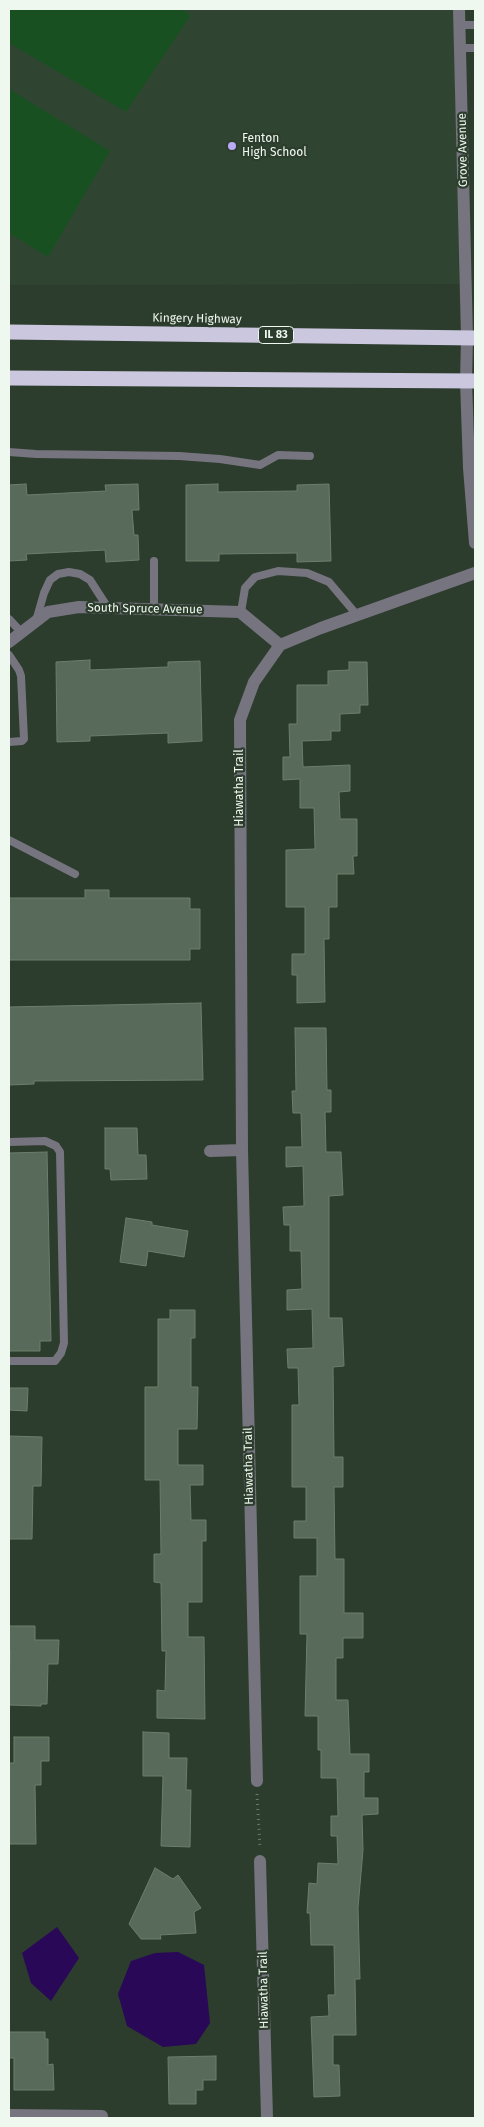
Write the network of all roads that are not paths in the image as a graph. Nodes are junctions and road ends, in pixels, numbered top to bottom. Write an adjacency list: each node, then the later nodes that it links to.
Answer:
1 (459, 9): 2 (street, Grove Avenue)
2 (459, 25): 3 (lane); 4 (street, Grove Avenue)
3 (475, 25)
4 (460, 48): 5 (lane); 7 (street, Grove Avenue)
5 (475, 48)
6 (9, 332): 7 (highway, Kingery Highway / IL 83)
7 (471, 338): 9 (street, Grove Avenue)
8 (9, 378): 9 (highway)
9 (471, 381): 12 (street, Grove Avenue)
10 (9, 452): 11 (lane)
11 (310, 456)
12 (475, 543)
13 (154, 561): 16 (lane)
14 (475, 573): 18 (street)
15 (108, 608): 16 (street, South Spruce Avenue); 20 (street, South Spruce Avenue); 20 (lane)
16 (154, 609): 17 (street, South Spruce Avenue)
17 (241, 612): 18 (lane); 23 (street)
18 (357, 615): 23 (street)
19 (9, 619): 21 (lane)
20 (36, 621): 21 (street, South Spruce Avenue)
21 (20, 632): 22 (street, South Spruce Avenue)
22 (9, 642)
23 (280, 644): 29 (street, Hiawatha Trail)
24 (9, 656): 25 (lane)
25 (9, 742)
26 (9, 840): 27 (lane)
27 (75, 874)
28 (9, 1142): 31 (lane)
29 (242, 1150): 30 (street); 32 (street, Hiawatha Trail)
30 (210, 1151)
31 (9, 1360)
32 (257, 1781)
33 (260, 1861): 36 (street, Hiawatha Trail)
34 (9, 2115): 35 (street)
35 (102, 2116)
36 (267, 2118)

